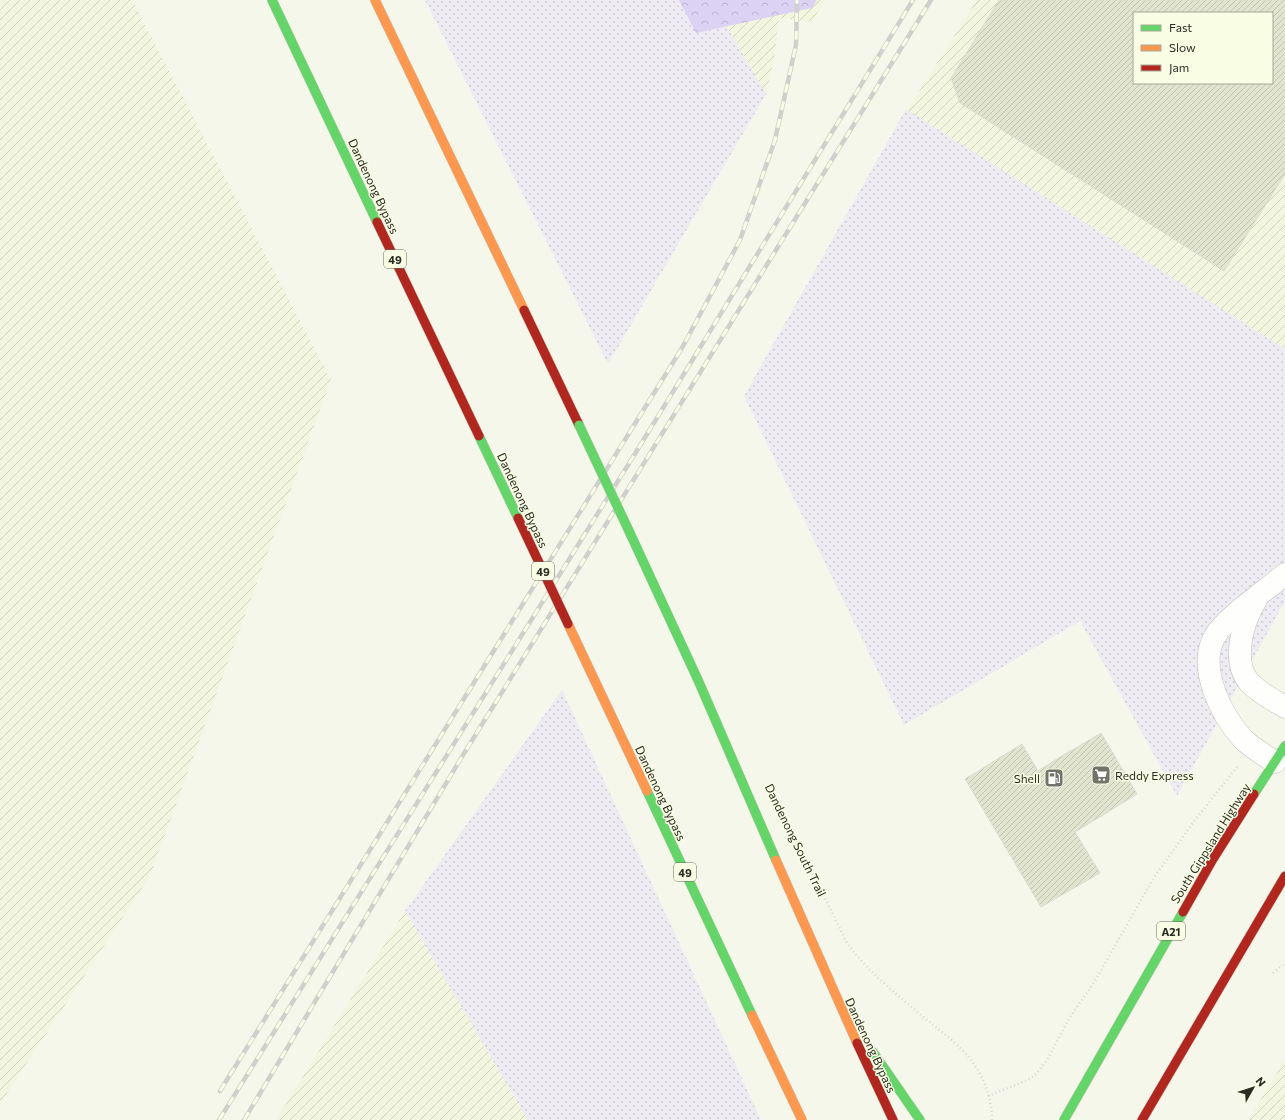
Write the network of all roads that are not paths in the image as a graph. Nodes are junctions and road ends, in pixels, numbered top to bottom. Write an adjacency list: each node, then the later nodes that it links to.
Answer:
1 (272, 0): 9 (highway, Dandenong Bypass / 49, bridge)
2 (375, 0): 8 (highway, Dandenong Bypass, bridge)
3 (1285, 574): 4 (street)
4 (1259, 596): 5 (street); 6 (street)
5 (1285, 707)
6 (1282, 757): 12 (highway, South Gippsland Highway / A21)
7 (1285, 876): 13 (highway)
8 (838, 1002): 10 (highway, Dandenong Bypass); 11 (highway)
9 (802, 1120)
10 (893, 1120)
11 (920, 1120)
12 (1064, 1120)
13 (1142, 1120)

